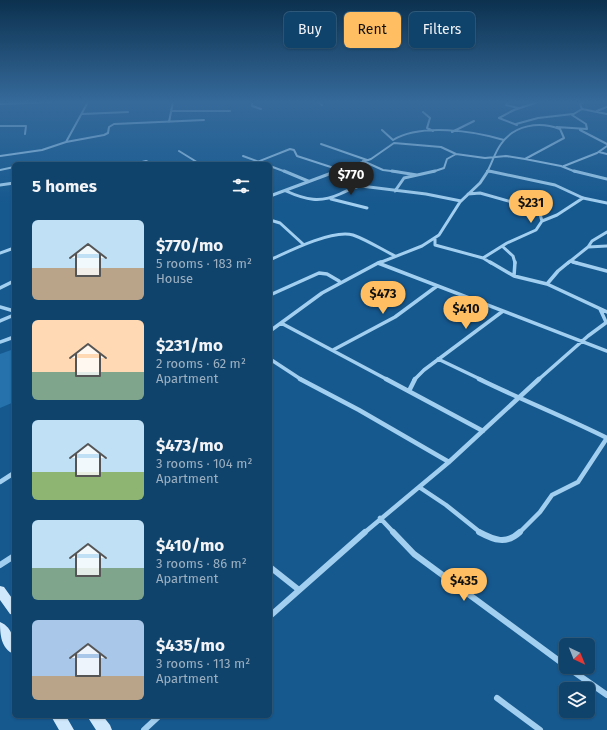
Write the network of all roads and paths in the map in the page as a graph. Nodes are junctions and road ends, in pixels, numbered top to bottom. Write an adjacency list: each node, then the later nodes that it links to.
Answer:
1 (69, 136): 11 (street)
2 (98, 136): 11 (street)
3 (388, 136): 10 (street)
4 (402, 136): 10 (street)
5 (486, 136): 9 (street)
6 (510, 136): 9 (street)
7 (565, 136): 23 (street)
8 (590, 136): 13 (street)
9 (504, 140): 14 (street)
10 (393, 141): 17 (street); 24 (street)
11 (66, 142): 19 (street)
12 (321, 144): 24 (street)
13 (607, 145): 16 (street)
14 (498, 149): 21 (street); 22 (street)
15 (179, 151): 27 (street)
16 (599, 152): 18 (street); 30 (street)
17 (456, 154): 22 (street); 37 (street)
18 (607, 154)
19 (0, 156)
20 (243, 156): 25 (street)
21 (506, 156): 22 (street); 23 (street)
22 (493, 158): 36 (street)
23 (525, 159): 30 (street)
24 (367, 160): 26 (street)
25 (258, 161): 34 (street)
26 (363, 161): 34 (street); 35 (street)
27 (197, 162)
28 (12, 167): 32 (street)
29 (272, 167): 31 (street)
30 (564, 167): 39 (street)
31 (276, 169): 33 (street); 40 (street)
32 (0, 170)
33 (272, 170)
34 (340, 170): 40 (street)
35 (387, 171): 37 (street); 38 (street)
36 (487, 171): 43 (street); 49 (street)
37 (419, 176): 38 (street)
38 (404, 178): 45 (street)
39 (607, 179)
40 (309, 181): 44 (street)
41 (12, 182): 42 (street)
42 (0, 185)
43 (474, 188): 46 (street); 47 (street)
44 (285, 190): 48 (street); 50 (street)
45 (395, 191): 50 (street); 51 (street)
46 (480, 193): 47 (street); 55 (street)
47 (467, 194): 51 (street)
48 (272, 195)
49 (583, 198): 52 (street); 55 (street)
50 (332, 199): 53 (street)
51 (461, 201): 57 (street)
52 (607, 203)
53 (368, 208)
54 (272, 221): 58 (street)
55 (542, 221): 61 (street)
56 (607, 232): 63 (street)
57 (435, 239): 59 (street); 60 (street)
58 (303, 244): 66 (street); 68 (street)
59 (435, 245): 60 (street); 67 (street)
60 (422, 246): 66 (street)
61 (502, 246): 67 (street); 72 (street)
62 (607, 246): 63 (street)
63 (588, 247): 69 (street)
64 (12, 249): 65 (street)
65 (1, 252)
66 (395, 256): 70 (street)
67 (483, 258): 72 (street)
68 (272, 259)
69 (570, 261): 71 (street); 75 (street)
70 (378, 263): 73 (street); 76 (street)
71 (607, 271)
72 (514, 276): 75 (street)
73 (339, 281): 78 (street); 87 (street)
74 (12, 282): 77 (street)
75 (546, 284): 80 (street)
76 (437, 286): 82 (street); 92 (street)
77 (0, 288)
78 (272, 294)
79 (0, 307): 81 (street)
80 (600, 309): 83 (street); 86 (street)
81 (12, 310)
82 (503, 311): 91 (street); 94 (street)
83 (607, 312)
84 (12, 316): 85 (street)
85 (0, 321)
86 (607, 322): 91 (street)
87 (280, 323): 88 (street); 92 (street)
88 (272, 329)
89 (12, 338): 90 (street)
90 (0, 342)
91 (582, 342): 93 (street); 97 (street)
92 (333, 350): 96 (street)
93 (607, 351)
94 (438, 359): 96 (street); 97 (street)
95 (272, 360): 100 (street)
96 (409, 391): 98 (street)
97 (518, 398): 98 (street); 99 (street)
98 (483, 431): 100 (street)
99 (607, 438): 103 (street)
100 (450, 462): 103 (street)
101 (12, 474): 102 (street)
102 (0, 482)
103 (419, 487): 104 (street)
104 (380, 518): 108 (street); 114 (street)
105 (12, 557): 106 (street)
106 (0, 565)
107 (272, 569): 108 (street)
108 (299, 590): 111 (street)
109 (0, 591): 110 (main road)
110 (12, 607)
111 (272, 614)
112 (0, 628): 113 (main road)
113 (12, 645)
114 (559, 662)
115 (576, 674): 116 (street)
116 (607, 695)
117 (497, 698): 124 (street)
118 (59, 718): 121 (main road)
119 (96, 718): 122 (main road)
120 (158, 718): 123 (street)
121 (67, 730)
122 (105, 730)
123 (144, 730)
124 (540, 730)

